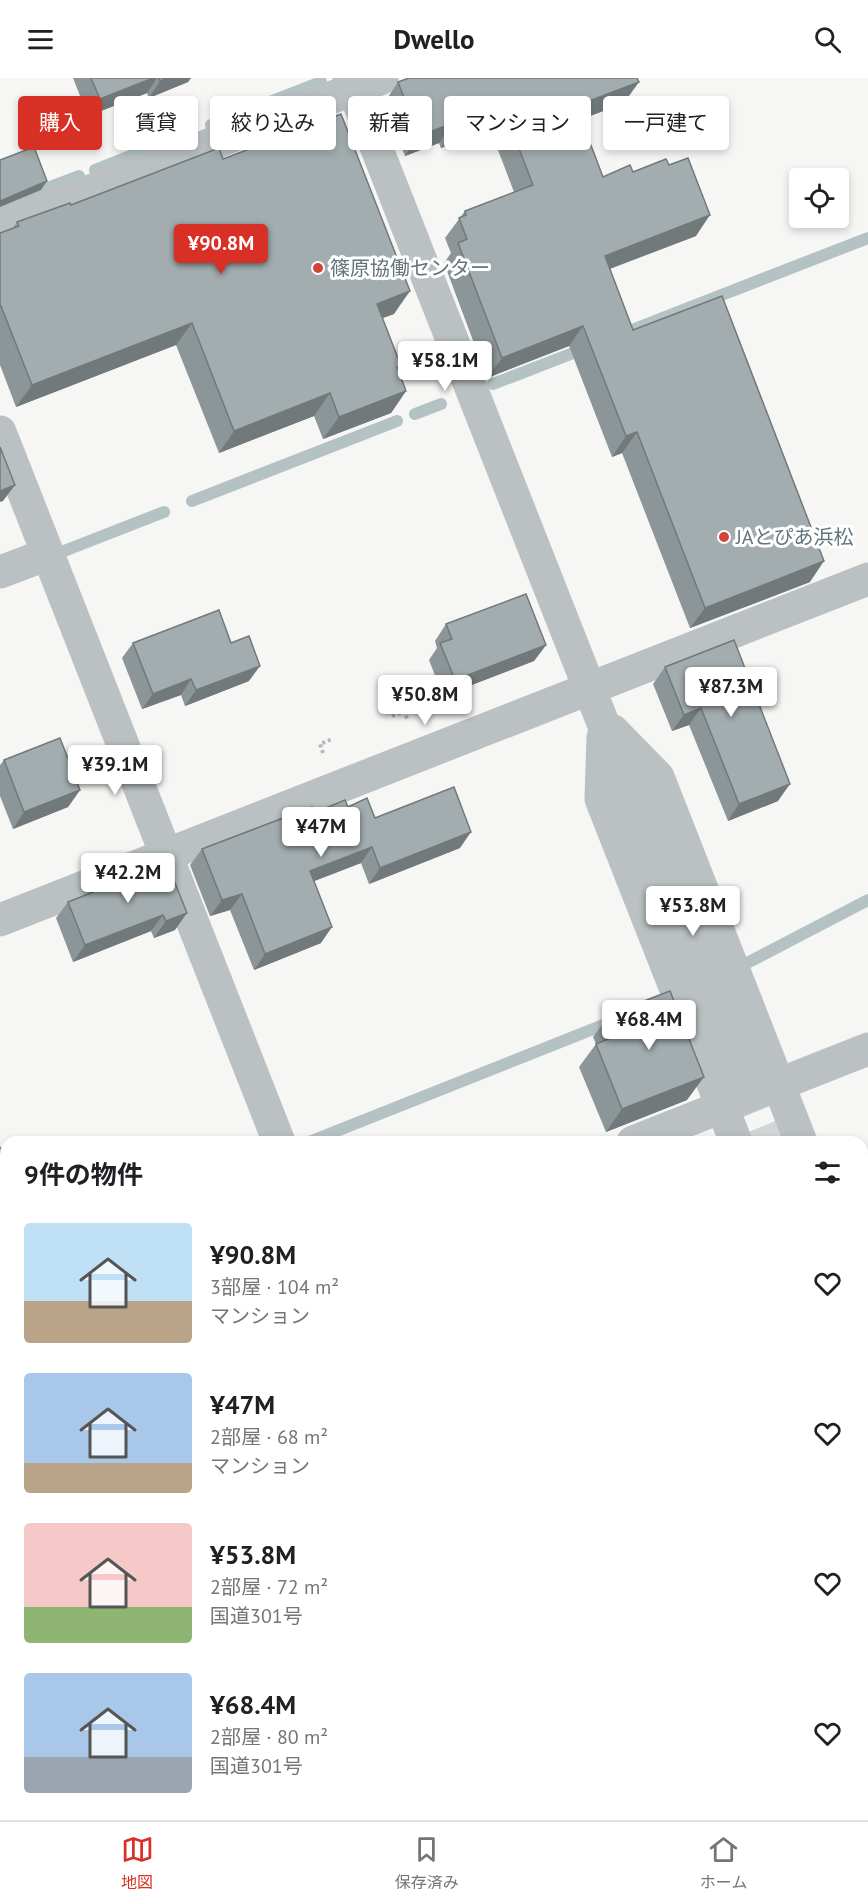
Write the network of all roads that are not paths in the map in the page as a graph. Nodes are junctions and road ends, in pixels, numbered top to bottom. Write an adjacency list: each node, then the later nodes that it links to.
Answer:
1 (361, 82): 2 (street); 7 (street)
2 (0, 226)
3 (0, 432): 4 (street)
4 (48, 554): 5 (street); 9 (street)
5 (0, 572)
6 (868, 579): 7 (street)
7 (590, 688): 8 (street); 9 (street)
8 (603, 721): 12 (street); 13 (street); 14 (street)
9 (166, 855): 10 (street); 15 (street)
10 (0, 920)
11 (868, 1049): 13 (street)
12 (744, 1081)
13 (778, 1084): 14 (street); 18 (street)
14 (722, 1106): 16 (street); 17 (street)
15 (277, 1136)
16 (648, 1136)
17 (734, 1136)
18 (799, 1136)

